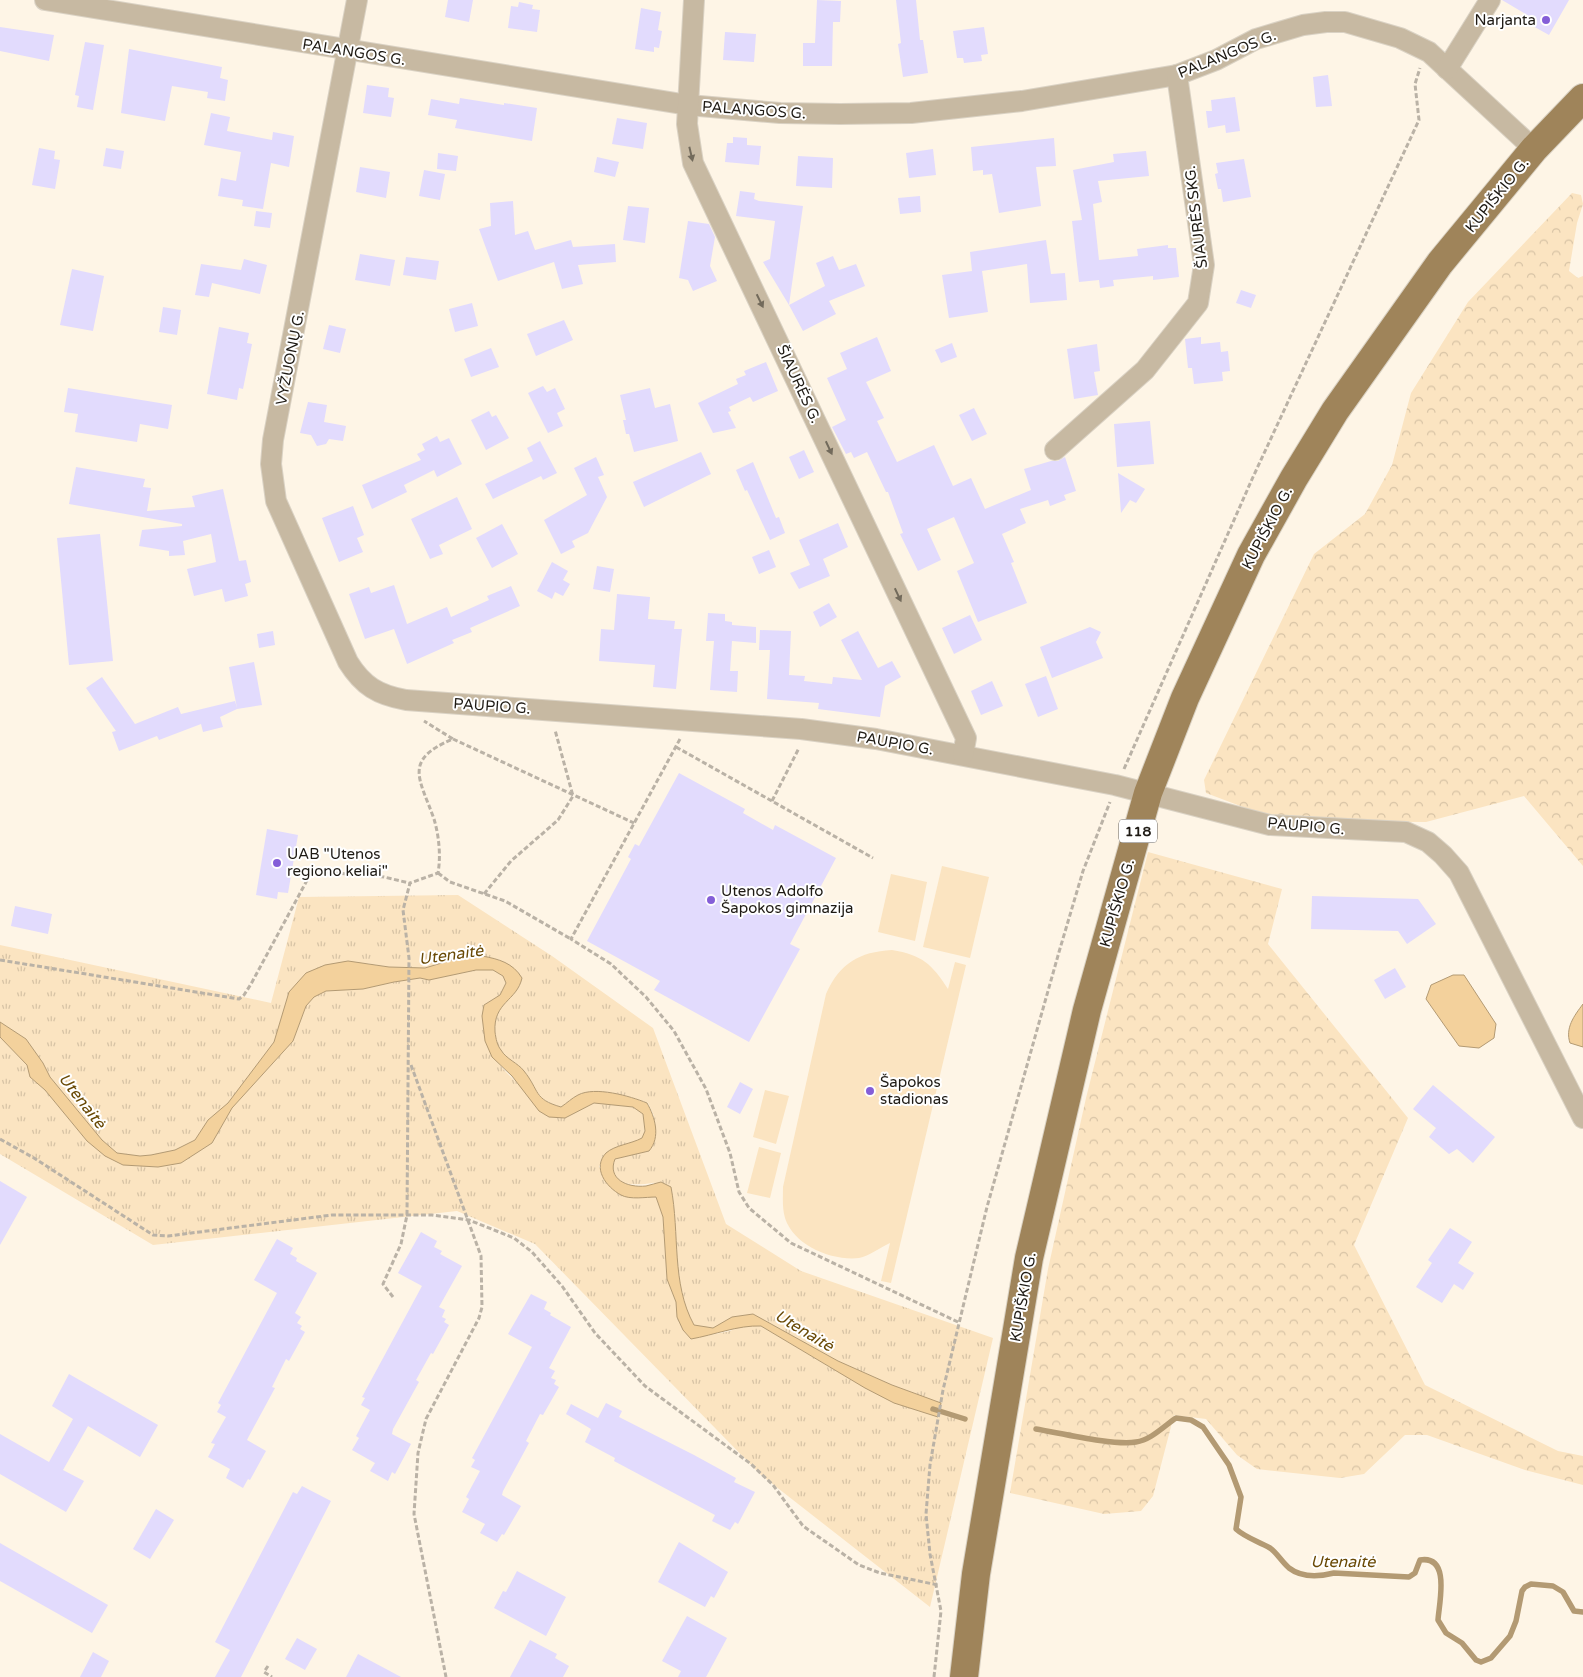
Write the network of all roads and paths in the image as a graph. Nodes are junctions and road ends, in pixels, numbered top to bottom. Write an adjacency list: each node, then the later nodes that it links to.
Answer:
1 (45, 0): 5 (street, PALANGOS G.)
2 (357, 0): 5 (street, VYŽUONŲ G.)
3 (694, 0): 9 (street, ŠIAURĖS G.)
4 (1490, 0): 6 (street)
5 (348, 51): 9 (street, PALANGOS G.); 12 (street, VYŽUONŲ G.)
6 (1447, 69): 7 (street, PALANGOS G.); 10 (street, PALANGOS G.)
7 (1177, 75): 9 (street, PALANGOS G.); 11 (street, ŠIAURĖS SKG.)
8 (1583, 98): 10 (main road, KUPIŠKIO G. / 118)
9 (688, 105): 19 (street, ŠIAURĖS G., one-way to 19)
10 (1534, 149): 20 (main road, KUPIŠKIO G. / 118)
11 (1056, 450)
12 (377, 693): 19 (street, PAUPIO G.)
13 (420, 719): 16 (path)
14 (555, 727): 21 (path)
15 (680, 738): 18 (path)
16 (453, 739): 21 (path); 25 (path)
17 (800, 746): 22 (path)
18 (676, 747): 22 (path); 23 (path)
19 (963, 755): 20 (street, PAUPIO G.)
20 (1148, 793): 31 (street, PAUPIO G.); 43 (main road, KUPIŠKIO G. / 118)
21 (573, 796): 23 (path); 27 (path)
22 (772, 801): 24 (path)
23 (634, 823): 28 (path)
24 (873, 858)
25 (438, 873): 26 (path); 27 (path)
26 (410, 883): 29 (path); 30 (path)
27 (484, 894): 28 (path)
28 (571, 939): 36 (path)
29 (0, 960)
30 (410, 1062): 33 (path); 34 (path)
31 (1583, 1118)
32 (0, 1139): 33 (path)
33 (407, 1215): 34 (path); 35 (path)
34 (469, 1220): 38 (path); 41 (path)
35 (393, 1297)
36 (958, 1322)
37 (943, 1390): 38 (path)
38 (938, 1585): 42 (path)
39 (268, 1666): 40 (path)
40 (272, 1677)
41 (446, 1677)
42 (934, 1677)
43 (964, 1677)

